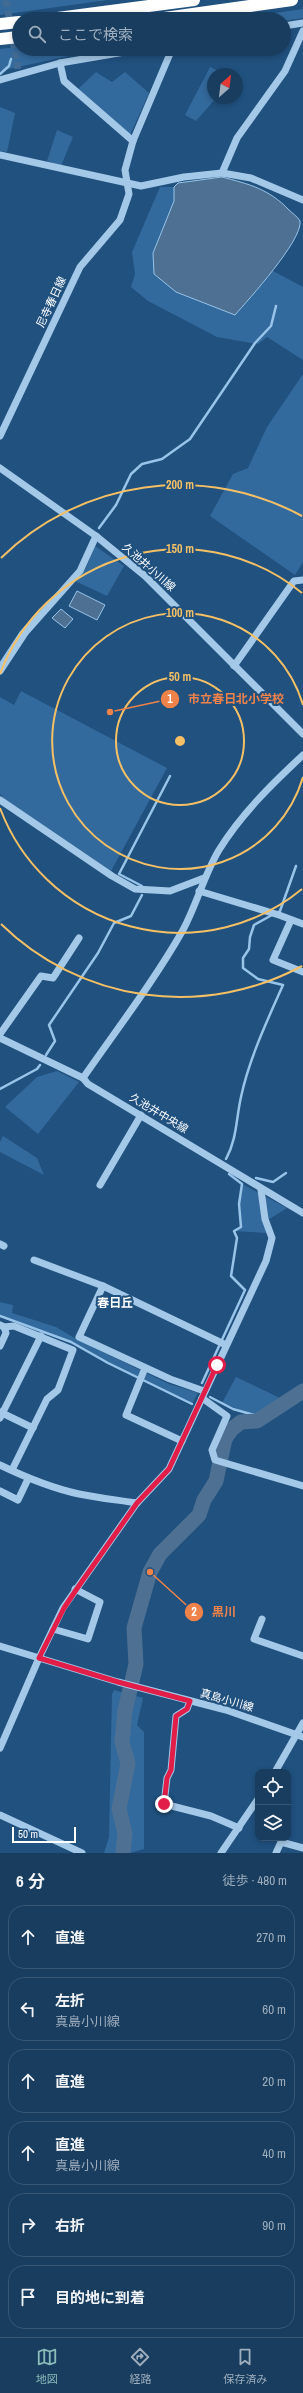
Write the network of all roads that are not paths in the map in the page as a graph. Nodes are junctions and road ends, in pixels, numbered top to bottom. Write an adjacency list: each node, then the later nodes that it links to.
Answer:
1 (194, 0): 3 (highway)
2 (292, 0): 4 (highway)
3 (103, 12)
4 (207, 12)
5 (12, 23): 7 (highway)
6 (303, 23): 8 (street)
7 (0, 24)
8 (291, 25)
9 (303, 31): 18 (street)
10 (12, 38): 11 (highway)
11 (0, 39)
12 (101, 56): 14 (street)
13 (169, 56): 16 (street, 尼寺春日線)
14 (60, 63): 15 (street); 16 (street)
15 (0, 80)
16 (133, 141): 19 (street, 尼寺春日線)
17 (0, 155): 19 (street)
18 (222, 173): 19 (street); 20 (street)
19 (128, 184): 21 (street, 尼寺春日線)
20 (303, 200)
21 (0, 436)
22 (0, 468): 23 (street, 久池井小川線)
23 (96, 536): 25 (street, 久池井小川線); 26 (street)
24 (303, 580): 25 (street)
25 (234, 666): 27 (street, 久池井小川線)
26 (0, 671)
27 (303, 734)
28 (303, 754): 30 (street)
29 (0, 800): 30 (street)
30 (204, 878): 31 (street)
31 (200, 891): 32 (street); 38 (street)
32 (291, 920): 33 (street); 35 (street)
33 (303, 924)
34 (79, 938): 36 (street)
35 (303, 972)
36 (0, 1034)
37 (0, 1038): 38 (street, 久池井中央線)
38 (83, 1078): 39 (street, 久池井中央線)
39 (141, 1115): 40 (street); 41 (street, 久池井中央線)
40 (100, 1185)
41 (261, 1190): 42 (street, 久池井中央線); 47 (street)
42 (303, 1213)
43 (34, 1260): 44 (street)
44 (102, 1286): 47 (street); 49 (street)
45 (2, 1326): 46 (street); 48 (street)
46 (41, 1336): 51 (street); 52 (street)
47 (226, 1345): 50 (street)
48 (0, 1346)
49 (145, 1368): 50 (street); 53 (street)
50 (203, 1395): 53 (street); 57 (street)
51 (1, 1414): 52 (street)
52 (33, 1428): 55 (street)
53 (182, 1441): 59 (street)
54 (0, 1465): 55 (street)
55 (12, 1470): 56 (street)
56 (28, 1479): 58 (street); 59 (street)
57 (303, 1486)
58 (0, 1491)
59 (137, 1503): 60 (street)
60 (76, 1590): 62 (street); 62 (street)
61 (262, 1619): 64 (street)
62 (53, 1629): 65 (street)
63 (0, 1646): 65 (street)
64 (303, 1656)
65 (39, 1658): 66 (street, 真島小川線); 69 (street)
66 (190, 1701): 68 (street, 真島小川線); 73 (street)
67 (303, 1723): 68 (street)
68 (300, 1735): 70 (street)
69 (0, 1748)
70 (277, 1769)
71 (255, 1804): 73 (street)
72 (0, 1815): 75 (street)
73 (239, 1828): 76 (street)
74 (303, 1848): 77 (street)
75 (82, 1853)
76 (222, 1853)
77 (276, 1853)

